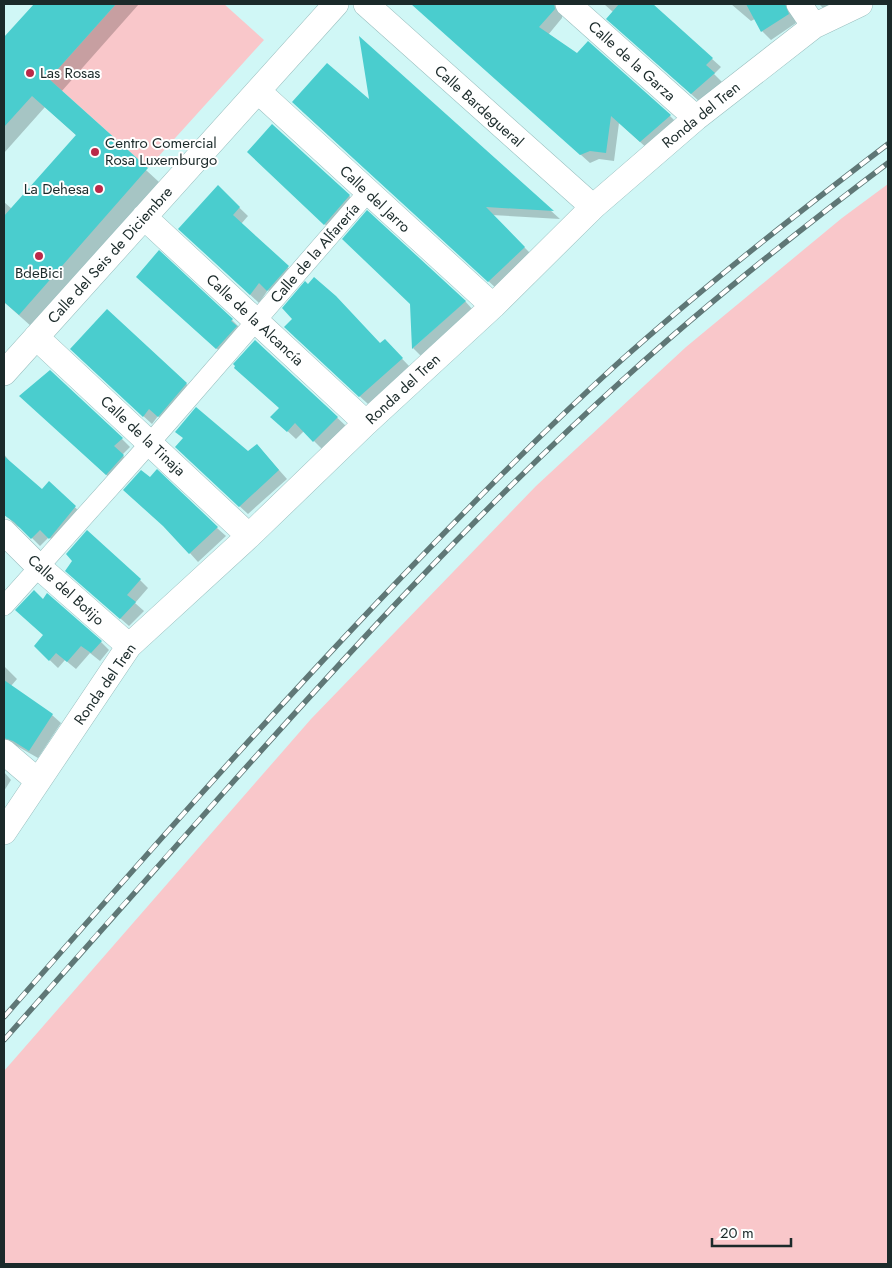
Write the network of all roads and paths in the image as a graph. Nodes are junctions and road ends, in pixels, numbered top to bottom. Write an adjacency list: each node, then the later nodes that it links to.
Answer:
1 (336, 4): 7 (street, Calle del Seis de Diciembre)
2 (366, 4): 10 (street, Calle Bardegueral)
3 (799, 4): 6 (street)
4 (860, 4): 6 (street, Ronda del Tren)
5 (580, 8): 8 (street, Calle de la Garza)
6 (814, 26): 8 (street, Ronda del Tren)
7 (258, 91): 9 (street, Calle del Jarro); 11 (street, Calle del Seis de Diciembre)
8 (696, 118): 10 (street, Ronda del Tren)
9 (368, 192): 12 (street, Calle del Jarro); 13 (street, Calle de la Alfarería)
10 (592, 208): 12 (street, Ronda del Tren)
11 (144, 217): 13 (street, Calle de la Alcancía); 14 (street, Calle del Seis de Diciembre)
12 (492, 306): 16 (street, Ronda del Tren)
13 (256, 321): 16 (street, Calle de la Alcancía); 17 (street, Calle de la Alfarería)
14 (36, 337): 15 (street, Calle del Seis de Diciembre); 17 (street, Calle de la Tinaja)
15 (4, 373)
16 (366, 423): 19 (street, Ronda del Tren)
17 (150, 444): 19 (street, Calle de la Tinaja); 20 (street, Calle de la Alfarería)
18 (4, 532): 20 (street, Calle del Botijo)
19 (249, 536): 22 (street, Ronda del Tren)
20 (39, 567): 21 (street, Calle de la Alfarería); 22 (street, Calle del Botijo)
21 (4, 606)
22 (129, 646): 24 (street, Ronda del Tren)
23 (4, 752): 24 (street)
24 (38, 781): 25 (street, Ronda del Tren)
25 (4, 832)

